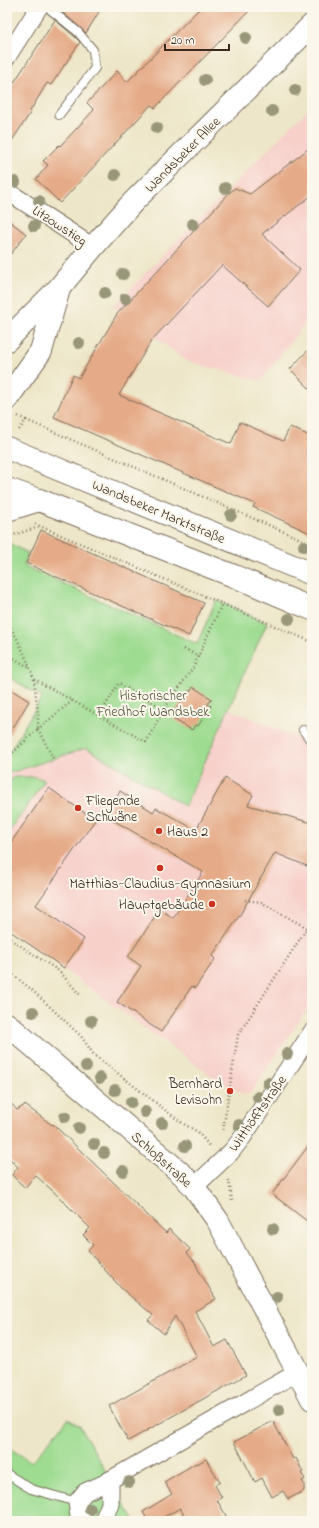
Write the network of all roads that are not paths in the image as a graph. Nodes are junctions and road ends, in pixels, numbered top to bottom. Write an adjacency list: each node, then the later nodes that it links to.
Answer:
1 (39, 7): 4 (street)
2 (46, 7): 5 (lane)
3 (312, 25): 7 (main road, Wandsbeker Allee)
4 (7, 57)
5 (60, 115)
6 (7, 191): 7 (street, Litzowstieg)
7 (93, 247): 8 (main road, Wandsbeker Allee)
8 (59, 288): 9 (main road, Wandsbeker Allee); 10 (main road, Wandsbeker Allee)
9 (7, 340)
10 (10, 407)
11 (7, 448): 15 (main road, Wandsbeker Marktstraße)
12 (7, 489): 13 (main road)
13 (39, 500): 14 (main road); 16 (main road)
14 (7, 510)
15 (312, 574)
16 (312, 609)
17 (303, 730): 18 (lane)
18 (312, 742)
19 (7, 1024): 21 (main road, Schloßstraße)
20 (312, 1032): 21 (street, Witthöfftstraße)
21 (194, 1187): 22 (main road, Schloßstraße)
22 (298, 1372): 23 (main road, Schloßstraße); 25 (street)
23 (312, 1399)
24 (7, 1474): 26 (lane)
25 (110, 1480): 26 (street); 28 (street)
26 (76, 1502): 27 (street)
27 (86, 1521)
28 (103, 1521)

